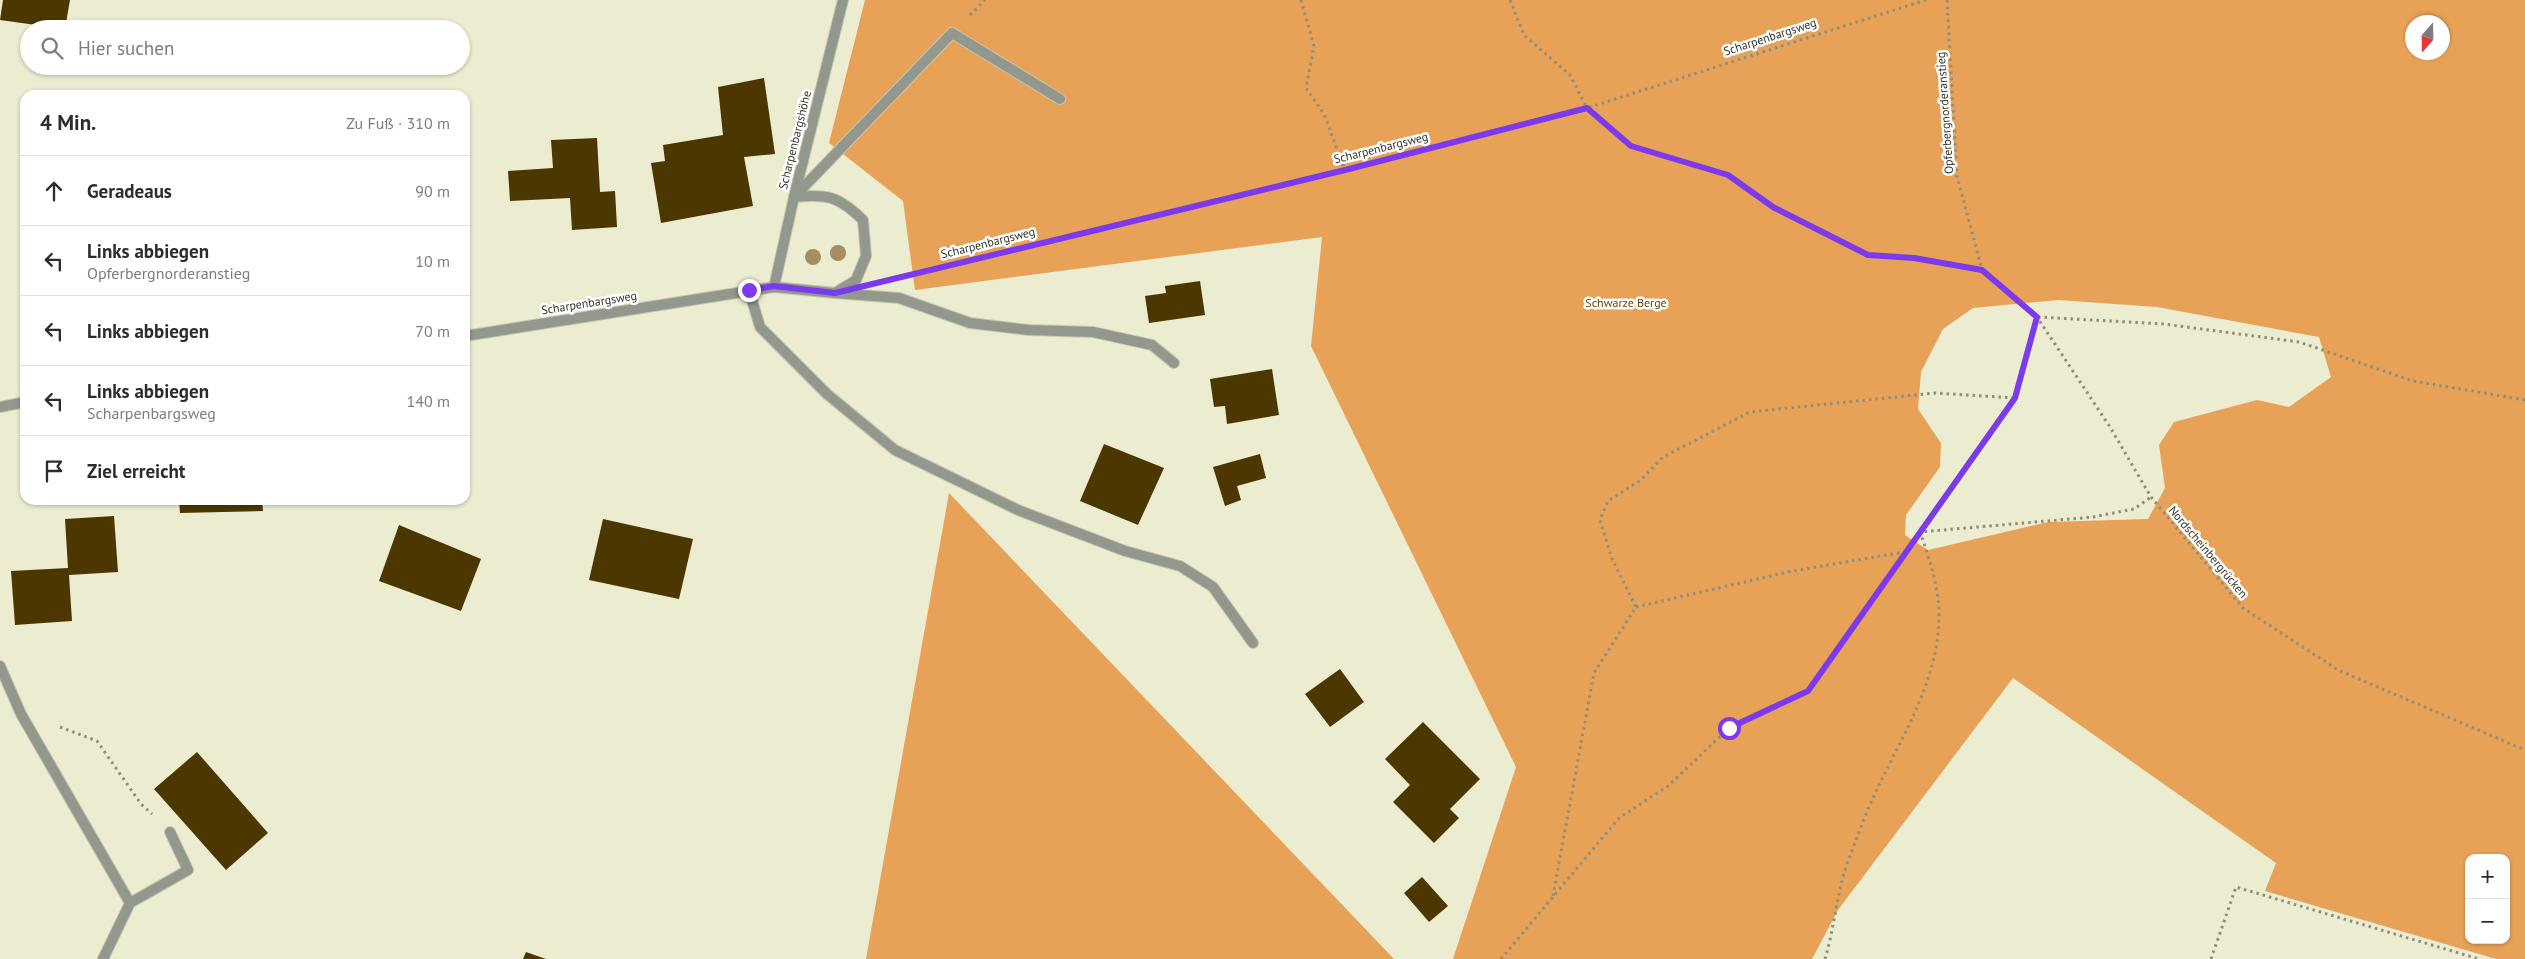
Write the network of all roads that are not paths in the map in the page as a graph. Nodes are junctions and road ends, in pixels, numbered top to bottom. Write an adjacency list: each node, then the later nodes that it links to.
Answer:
1 (843, 0): 3 (street, Scharpenbargshöhe)
2 (1060, 99): 3 (street)
3 (794, 197): 4 (street, Scharpenbargshöhe); 6 (street)
4 (774, 286): 5 (street, Scharpenbargsweg); 6 (street, Scharpenbargsweg)
5 (749, 290): 7 (street, Scharpenbargsweg); 11 (street)
6 (835, 293): 8 (street, Scharpenbargsweg)
7 (470, 335)
8 (1174, 363)
9 (20, 403): 10 (street)
10 (0, 407)
11 (1253, 643)
12 (0, 666): 14 (street)
13 (170, 832): 14 (street)
14 (130, 903): 15 (street)
15 (103, 959)

